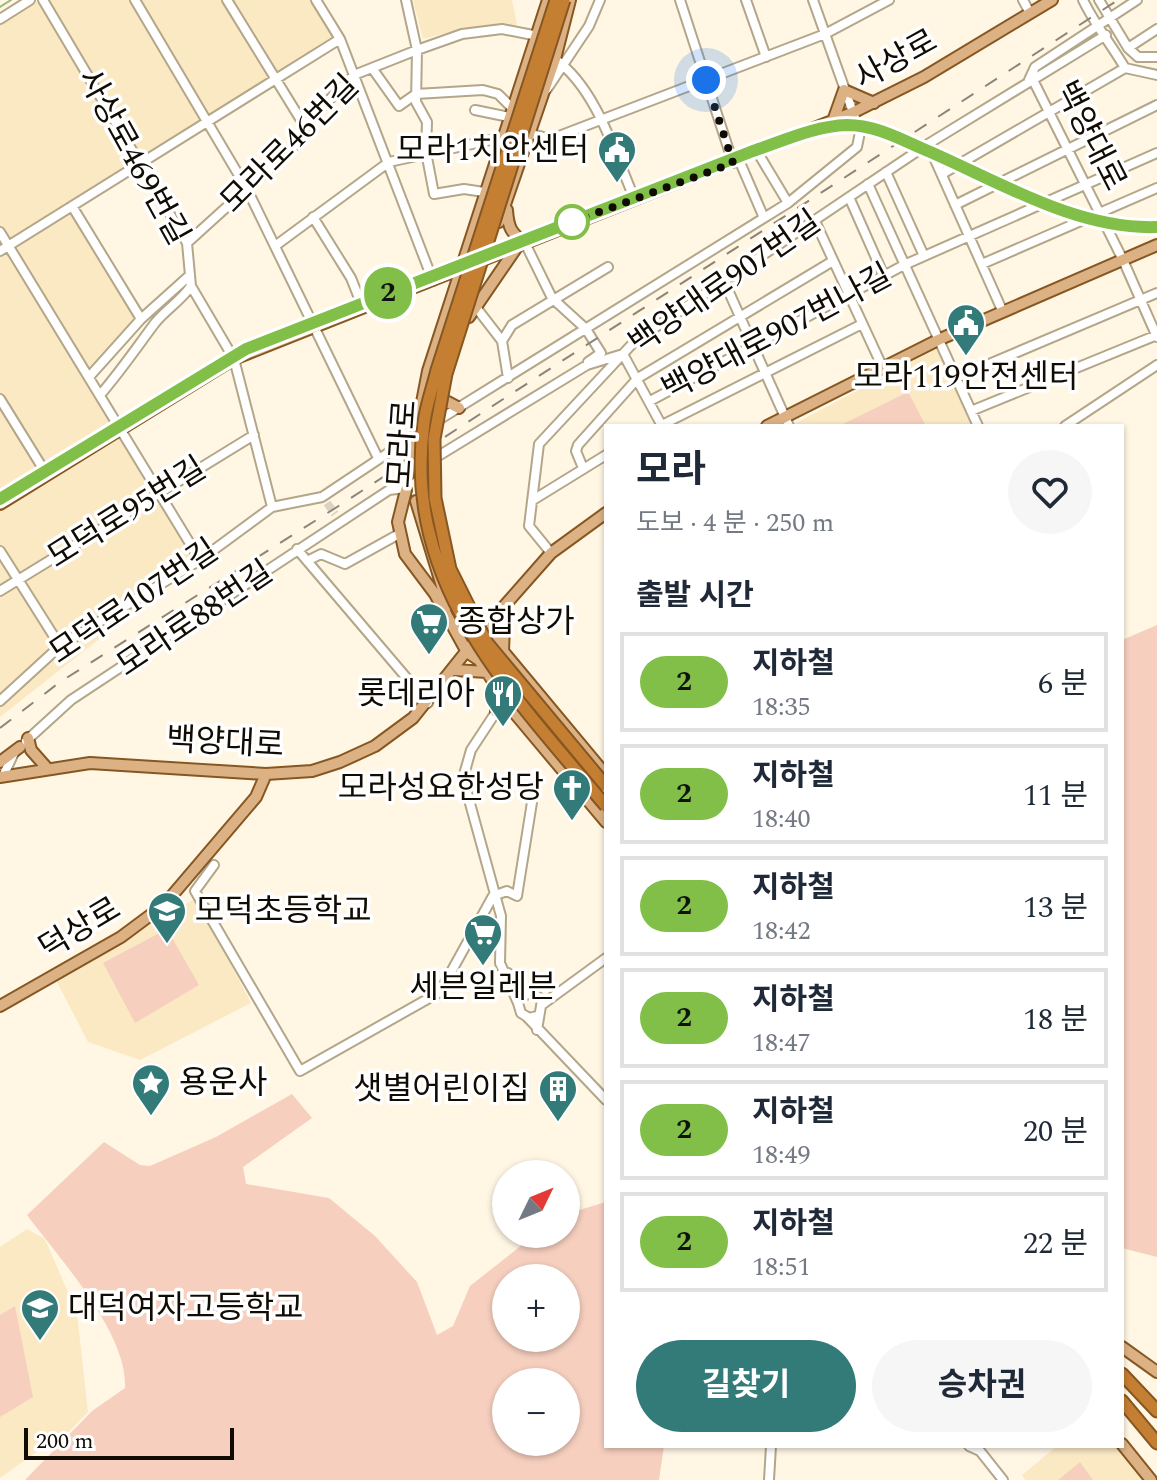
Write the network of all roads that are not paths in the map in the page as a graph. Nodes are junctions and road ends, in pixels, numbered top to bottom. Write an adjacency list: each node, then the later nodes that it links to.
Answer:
1 (30, 0): 22 (street)
2 (43, 0): 63 (street, 사상로469번길)
3 (135, 0): 51 (street)
4 (227, 0): 39 (street)
5 (316, 0): 29 (street)
6 (406, 0): 31 (street)
7 (548, 0): 28 (main road, 모라로)
8 (556, 0): 191 (highway, 모라로, bridge)
9 (567, 0): 34 (main road, 모라로); 189 (highway, 모라로, bridge)
10 (600, 0): 34 (street)
11 (680, 0): 40 (street)
12 (746, 0): 32 (street)
13 (813, 0): 26 (street)
14 (889, 0): 20 (street)
15 (1023, 0): 21 (street)
16 (1052, 0): 21 (main road, 사상로)
17 (1083, 0): 24 (street)
18 (1099, 0): 23 (street)
19 (1137, 0): 23 (street)
20 (870, 5): 26 (street)
21 (1030, 13): 44 (main road, 사상로)
22 (0, 19)
23 (1109, 19): 24 (street); 30 (street)
24 (1096, 27): 27 (street); 41 (street)
25 (1157, 29): 30 (street)
26 (825, 34): 32 (street); 42 (street)
27 (1106, 35): 36 (street); 41 (street)
28 (538, 36): 31 (street, 모라로46번길); 48 (main road, 모라로)
29 (340, 39): 37 (street); 39 (street)
30 (1128, 48): 33 (street)
31 (417, 50): 35 (street, 모라로46번길); 43 (street)
32 (766, 57): 40 (street)
33 (1157, 57)
34 (559, 62): 50 (street); 54 (main road, 모라로)
35 (372, 68): 37 (street, 모라로46번길); 43 (street)
36 (1125, 68): 38 (street); 47 (street)
37 (354, 75): 53 (street, 모라로46번길); 62 (street)
38 (1157, 75)
39 (276, 79): 51 (street); 53 (street)
40 (706, 80): 50 (street); 61 (street)
41 (1030, 80): 47 (street, 백양대로); 56 (street, 백양대로907번길)
42 (844, 90): 44 (main road); 49 (street); 52 (main road)
43 (416, 94): 48 (street); 58 (street)
44 (874, 103): 49 (main road, 사상로)
45 (1157, 105): 57 (street)
46 (475, 110): 48 (street)
47 (1049, 112): 57 (street, 백양대로); 65 (street)
48 (511, 113): 55 (main road, 모라로)
49 (852, 113): 52 (main road, 사상로); 74 (street)
50 (601, 120): 54 (street); 73 (street)
51 (208, 121): 63 (street); 69 (street)
52 (833, 121): 59 (main road, 사상로)
53 (304, 125): 69 (street, 모라로46번길)
54 (528, 133): 72 (main road, 모라로)
55 (500, 138): 58 (street); 70 (main road, 모라로)
56 (928, 144): 64 (street, 백양대로907번길); 65 (street)
57 (1068, 149): 67 (street, 백양대로); 75 (street)
58 (426, 152): 62 (street); 70 (street)
59 (758, 153): 61 (main road, 사상로); 74 (street)
60 (1157, 153): 67 (street, 백양대로907번나길)
61 (736, 161): 73 (main road, 사상로); 79 (street)
62 (389, 162): 78 (street); 98 (street)
63 (139, 164): 76 (street); 83 (street, 사상로469번길)
64 (886, 172): 66 (street, 백양대로907번길); 88 (street)
65 (942, 174): 75 (street)
66 (868, 184): 71 (street, 백양대로907번길); 93 (street)
67 (1085, 185): 77 (street, 백양대로); 82 (street, 백양대로907번나길)
68 (1157, 188): 77 (street)
69 (247, 189): 83 (street, 모라로46번길); 86 (street)
70 (484, 192): 95 (main road, 모라로)
71 (849, 197): 80 (street, 백양대로907번길); 97 (street)
72 (507, 200): 84 (main road); 89 (main road, 모라로)
73 (635, 200): 84 (main road, 사상로)
74 (788, 203): 79 (street)
75 (955, 205): 82 (street)
76 (72, 206): 87 (street); 111 (street)
77 (1100, 213): 90 (street, 백양대로); 92 (street)
78 (313, 217): 86 (street); 107 (street)
79 (764, 218): 114 (street)
80 (815, 221): 91 (street); 99 (street, 백양대로907번길)
81 (0, 232): 87 (street)
82 (969, 236): 88 (street, 백양대로907번나길); 92 (street)
83 (187, 243): 96 (street, 사상로469번길)
84 (523, 244): 89 (main road, 사상로); 104 (street); 106 (main road)
85 (1157, 245): 90 (main road)
86 (275, 246): 113 (street)
87 (4, 248): 125 (street)
88 (924, 256): 93 (street, 백양대로907번나길)
89 (487, 259): 95 (main road, 사상로); 109 (main road, 모라로)
90 (1123, 260): 105 (street, 백양대로); 108 (main road)
91 (833, 261): 103 (street); 110 (street)
92 (982, 264): 108 (street)
93 (904, 265): 97 (street, 백양대로907번나길); 116 (street)
94 (608, 267): 104 (street)
95 (460, 269): 98 (main road, 사상로); 101 (main road, 모라로)
96 (190, 275): 100 (street, 사상로469번길); 111 (street)
97 (884, 276): 103 (street, 백양대로907번나길)
98 (438, 279): 101 (main road); 107 (main road, 사상로)
99 (724, 281): 110 (street); 119 (street, 백양대로907번길)
100 (191, 286): 120 (street, 사상로469번길); 129 (street)
101 (454, 288): 143 (main road, 모라로)
102 (1157, 293): 105 (street)
103 (849, 294): 112 (street); 118 (street, 백양대로907번나길)
104 (552, 298): 114 (street); 117 (street)
105 (1141, 300): 115 (street, 백양대로); 128 (street)
106 (475, 306): 109 (main road); 117 (street)
107 (363, 308): 113 (main road, 사상로)
108 (1002, 310): 116 (main road)
109 (469, 317): 131 (main road, 모라로)
110 (741, 317): 118 (street); 127 (street)
111 (141, 319): 125 (street)
112 (862, 324): 123 (street); 124 (street)
113 (314, 327): 120 (main road, 사상로); 147 (street)
114 (584, 327): 121 (street); 126 (street)
115 (1157, 335): 134 (street)
116 (938, 340): 123 (main road); 128 (street)
117 (502, 341): 126 (street)
118 (753, 346): 124 (street); 132 (street, 백양대로907번나길)
119 (623, 354): 121 (street, 모라로); 127 (street); 156 (street, 백양대로907번길)
120 (234, 359): 141 (main road, 사상로); 142 (street, 사상로469번길)
121 (587, 365): 148 (street, 모라로)
122 (1157, 365): 140 (street)
123 (882, 366): 136 (main road)
124 (766, 374): 136 (street); 138 (street)
125 (89, 377): 129 (street)
126 (508, 378): 133 (street)
127 (638, 378): 132 (street); 149 (street)
128 (956, 378): 134 (street)
129 (100, 395): 141 (street)
130 (0, 399): 151 (street)
131 (442, 399): 133 (main road); 135 (main road, 모라로)
132 (650, 401): 137 (street)
133 (459, 408): 135 (street)
134 (971, 411): 139 (street)
135 (437, 421): 148 (main road, 모라로)
136 (787, 422)
137 (659, 424)
138 (664, 424)
139 (977, 424)
140 (1068, 424)
141 (121, 429): 151 (main road, 사상로); 154 (street)
142 (254, 435): 154 (street, 모덕로95번길); 159 (street, 사상로469번길)
143 (415, 437): 144 (main road); 145 (main road, 모라로)
144 (394, 449): 145 (main road); 147 (street, 모라로)
145 (413, 453): 152 (main road, 모라로)
146 (604, 456): 149 (street)
147 (378, 458): 159 (street, 모라로)
148 (435, 458): 150 (main road, 모라로)
149 (583, 468): 156 (street)
150 (433, 470): 152 (main road); 155 (main road)
151 (47, 475): 158 (main road, 사상로)
152 (408, 475): 153 (main road)
153 (406, 489): 157 (main road); 161 (main road, 모라로); 162 (street, 모라로88번길)
154 (159, 493): 165 (street); 167 (street, 모덕로95번길)
155 (437, 494): 157 (main road); 170 (main road, 모라로)
156 (533, 500): 164 (street, 백양대로907번길)
157 (416, 501): 172 (main road, 모라로)
158 (0, 504)
159 (272, 507): 165 (street, 모덕로107번길)
160 (604, 514): 164 (main road, 백양대로)
161 (399, 534): 166 (street); 172 (main road, 모라로)
162 (297, 549): 166 (street); 182 (street, 모라로88번길)
163 (0, 551): 167 (street)
164 (551, 553): 169 (main road, 백양대로)
165 (200, 560): 171 (street, 모덕로107번길)
166 (307, 561): 177 (street)
167 (18, 580): 168 (street, 모덕로95번길); 171 (street)
168 (0, 591)
169 (505, 605): 170 (main road, 백양대로); 173 (main road)
170 (484, 629): 172 (main road, 백양대로); 173 (main road, 모라로)
171 (60, 646): 176 (street, 모덕로107번길)
172 (469, 648): 174 (main road, 백양대로); 175 (main road, 모라로)
173 (503, 652): 179 (main road, 모라로)
174 (454, 670): 175 (main road); 177 (main road, 백양대로)
175 (491, 676): 178 (main road, 모라로); 180 (main road)
176 (0, 701)
177 (428, 703): 187 (main road, 백양대로)
178 (512, 710): 180 (main road); 181 (main road, 모라로)
179 (552, 711): 181 (main road); 186 (main road, 모라로)
180 (496, 712): 194 (street)
181 (535, 737): 192 (main road, 모라로)
182 (28, 738): 183 (street, 모라로88번길); 185 (main road)
183 (20, 747): 184 (main road); 188 (street, 모라로88번길)
184 (0, 762)
185 (46, 767): 187 (main road, 백양대로); 188 (main road, 백양대로)
186 (604, 773)
187 (266, 774): 200 (main road, 덕상로)
188 (2, 775)
189 (604, 784)
190 (533, 796): 194 (street)
191 (604, 804)
192 (604, 820)
193 (214, 865): 194 (street)
194 (493, 896): 196 (street)
195 (604, 959): 198 (street)
196 (500, 963): 197 (street); 199 (street)
197 (525, 995): 198 (street); 199 (street)
198 (541, 1000): 201 (street)
199 (518, 1003): 202 (street)
200 (0, 1006)
201 (537, 1016): 202 (street); 203 (street)
202 (527, 1017): 203 (street)
203 (537, 1030): 204 (street)
204 (604, 1098)
205 (1124, 1348): 206 (main road)
206 (1157, 1372)
207 (1124, 1376): 209 (highway)
208 (1124, 1403): 210 (highway)
209 (1157, 1411)
210 (1157, 1443)
211 (1124, 1446): 216 (main road)
212 (771, 1448): 214 (street)
213 (982, 1449): 215 (street)
214 (769, 1480)
215 (1003, 1480)
216 (1151, 1480)

